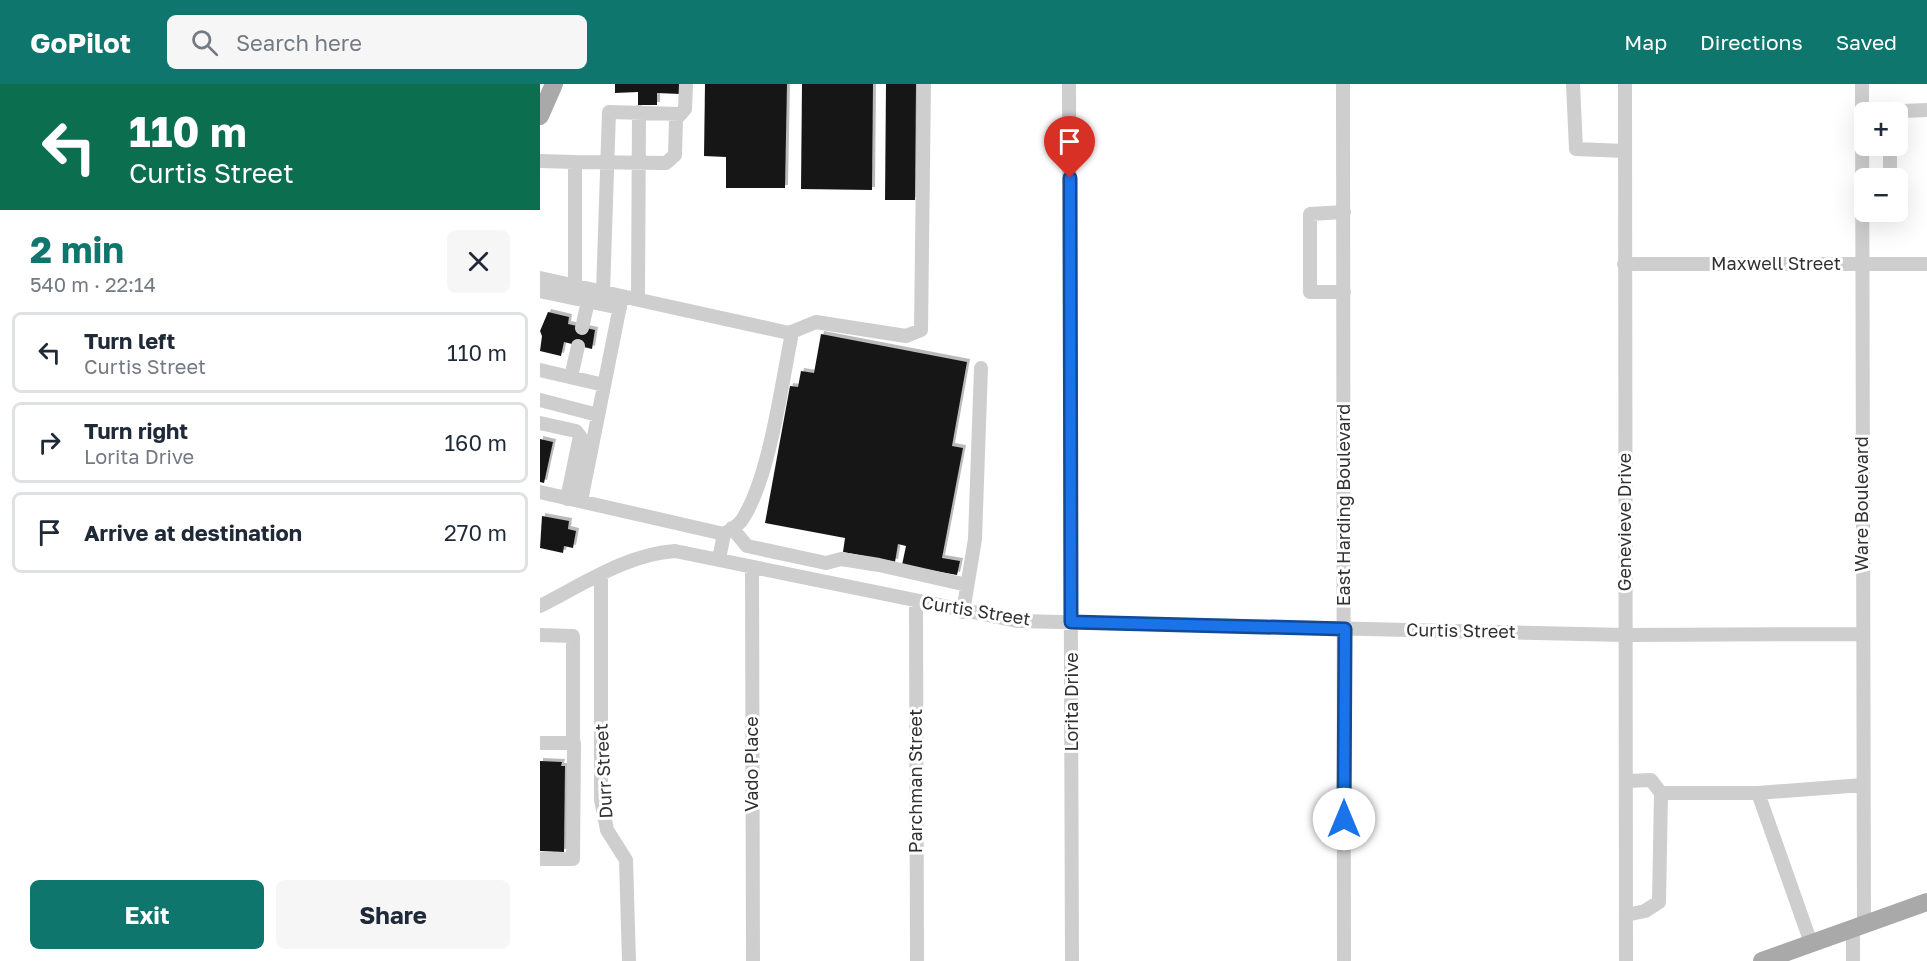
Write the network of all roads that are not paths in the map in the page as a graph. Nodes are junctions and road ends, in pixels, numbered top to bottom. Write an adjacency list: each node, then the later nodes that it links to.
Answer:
1 (554, 84): 14 (main road)
2 (686, 84): 13 (street)
3 (924, 84): 34 (street)
4 (1069, 84): 53 (street, Lorita Drive)
5 (1343, 84): 20 (street, East Harding Boulevard)
6 (1573, 84): 15 (street)
7 (1624, 84): 15 (street, Genevieve Drive)
8 (1862, 84): 9 (street, Ware Boulevard)
9 (1863, 102)
10 (1927, 110): 11 (street)
11 (1908, 111)
12 (639, 112): 13 (street); 18 (street); 19 (street)
13 (681, 114): 19 (street)
14 (540, 116)
15 (1624, 151): 22 (street, Genevieve Drive)
16 (540, 161): 17 (street)
17 (575, 162): 18 (street); 26 (street)
18 (608, 162): 19 (street); 28 (street)
19 (640, 162): 30 (street)
20 (1344, 212): 29 (street, East Harding Boulevard); 29 (street)
21 (1863, 222): 23 (street, Ware Boulevard)
22 (1624, 264): 23 (street, Maxwell Street); 57 (street, Genevieve Drive)
23 (1863, 264): 24 (street, Maxwell Street); 55 (street, Ware Boulevard)
24 (1927, 264)
25 (540, 278): 26 (street)
26 (575, 286): 28 (street)
27 (540, 291): 31 (street)
28 (603, 292): 32 (street)
29 (1344, 292): 54 (street, East Harding Boulevard)
30 (639, 298): 32 (street); 34 (street)
31 (588, 301): 32 (street); 33 (street)
32 (621, 302): 39 (street)
33 (582, 327)
34 (789, 333): 45 (street)
35 (578, 346): 38 (street)
36 (981, 368): 49 (street)
37 (540, 370): 38 (street)
38 (571, 377): 39 (street)
39 (604, 385): 41 (street)
40 (540, 400): 41 (street)
41 (598, 415): 44 (street)
42 (540, 423): 44 (street)
43 (540, 492): 44 (street)
44 (574, 500): 45 (street)
45 (728, 531): 46 (street); 49 (street)
46 (719, 559): 47 (street, Curtis Street); 48 (street, Curtis Street)
47 (752, 567): 50 (street, Curtis Street); 71 (street, Vado Place)
48 (601, 575): 51 (street, Curtis Street); 70 (street, Durr Street)
49 (968, 585): 52 (street)
50 (916, 602): 52 (street, Curtis Street); 72 (street, Parchman Street)
51 (540, 606)
52 (963, 612): 53 (street, Curtis Street)
53 (1071, 622): 54 (street, Curtis Street); 73 (street, Lorita Drive)
54 (1345, 629): 57 (street, Curtis Street); 74 (street, East Harding Boulevard)
55 (1862, 634): 57 (street, Curtis Street); 61 (street, Ware Boulevard)
56 (540, 635): 59 (street)
57 (1626, 635): 60 (street, Genevieve Drive)
58 (540, 743): 59 (street)
59 (573, 743): 64 (street)
60 (1626, 781): 62 (street); 66 (street, Genevieve Drive)
61 (1863, 785): 63 (street); 67 (street, Ware Boulevard)
62 (1661, 793): 63 (street); 66 (street)
63 (1758, 793): 68 (street)
64 (540, 859)
65 (1927, 902): 67 (main road)
66 (1626, 915): 75 (street, Genevieve Drive)
67 (1858, 925): 68 (main road); 77 (street, Ware Boulevard)
68 (1811, 943): 69 (main road)
69 (1790, 956): 76 (main road)
70 (629, 961)
71 (753, 961)
72 (917, 961)
73 (1072, 961)
74 (1344, 961)
75 (1626, 961)
76 (1762, 961)
77 (1853, 961)

